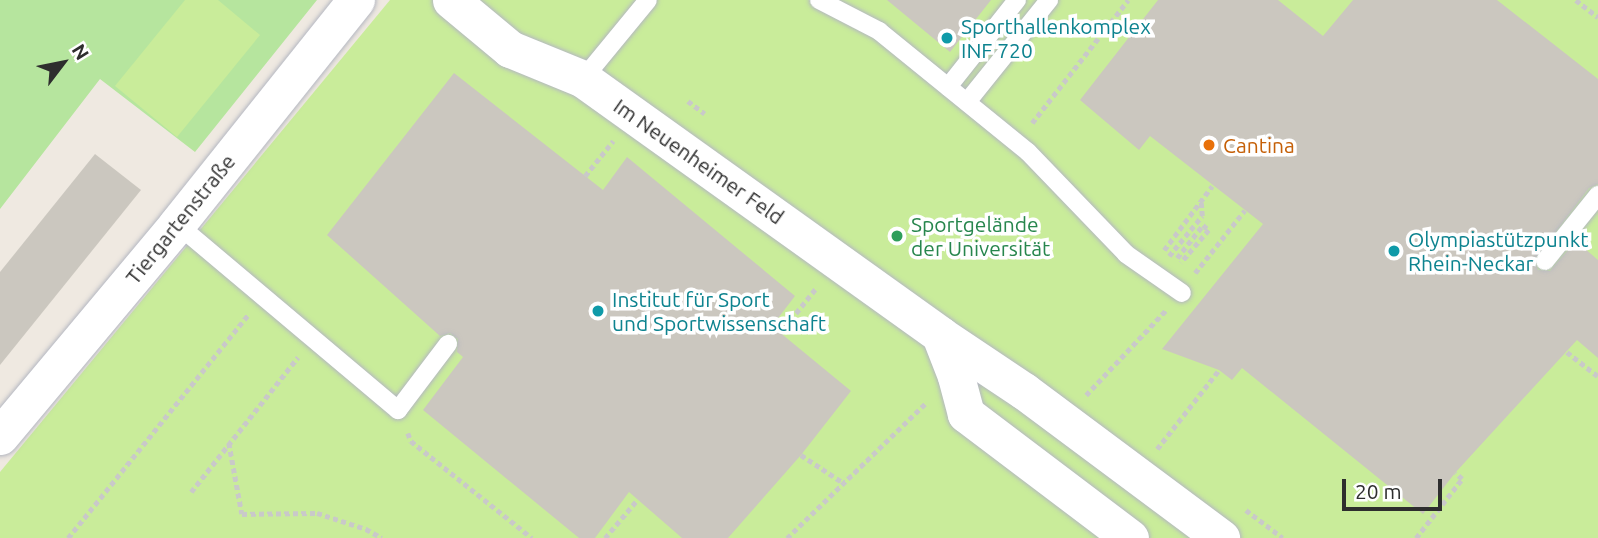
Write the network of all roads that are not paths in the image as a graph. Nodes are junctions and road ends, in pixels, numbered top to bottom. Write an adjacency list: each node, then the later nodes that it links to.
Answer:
1 (356, 0): 11 (street, Tiergartenstraße)
2 (451, 0): 7 (street, Im Neuenheimer Feld)
3 (648, 0): 7 (lane)
4 (819, 0): 8 (lane)
5 (1017, 0): 8 (lane)
6 (1049, 0): 9 (lane)
7 (583, 79): 14 (street, Im Neuenheimer Feld)
8 (948, 87): 9 (lane)
9 (967, 102): 13 (lane)
10 (1598, 195): 12 (lane)
11 (177, 224): 15 (lane); 16 (street, Tiergartenstraße)
12 (1545, 261)
13 (1182, 293)
14 (940, 335): 17 (street); 18 (street, Im Neuenheimer Feld)
15 (448, 344)
16 (0, 436)
17 (1130, 538)
18 (1221, 538)

